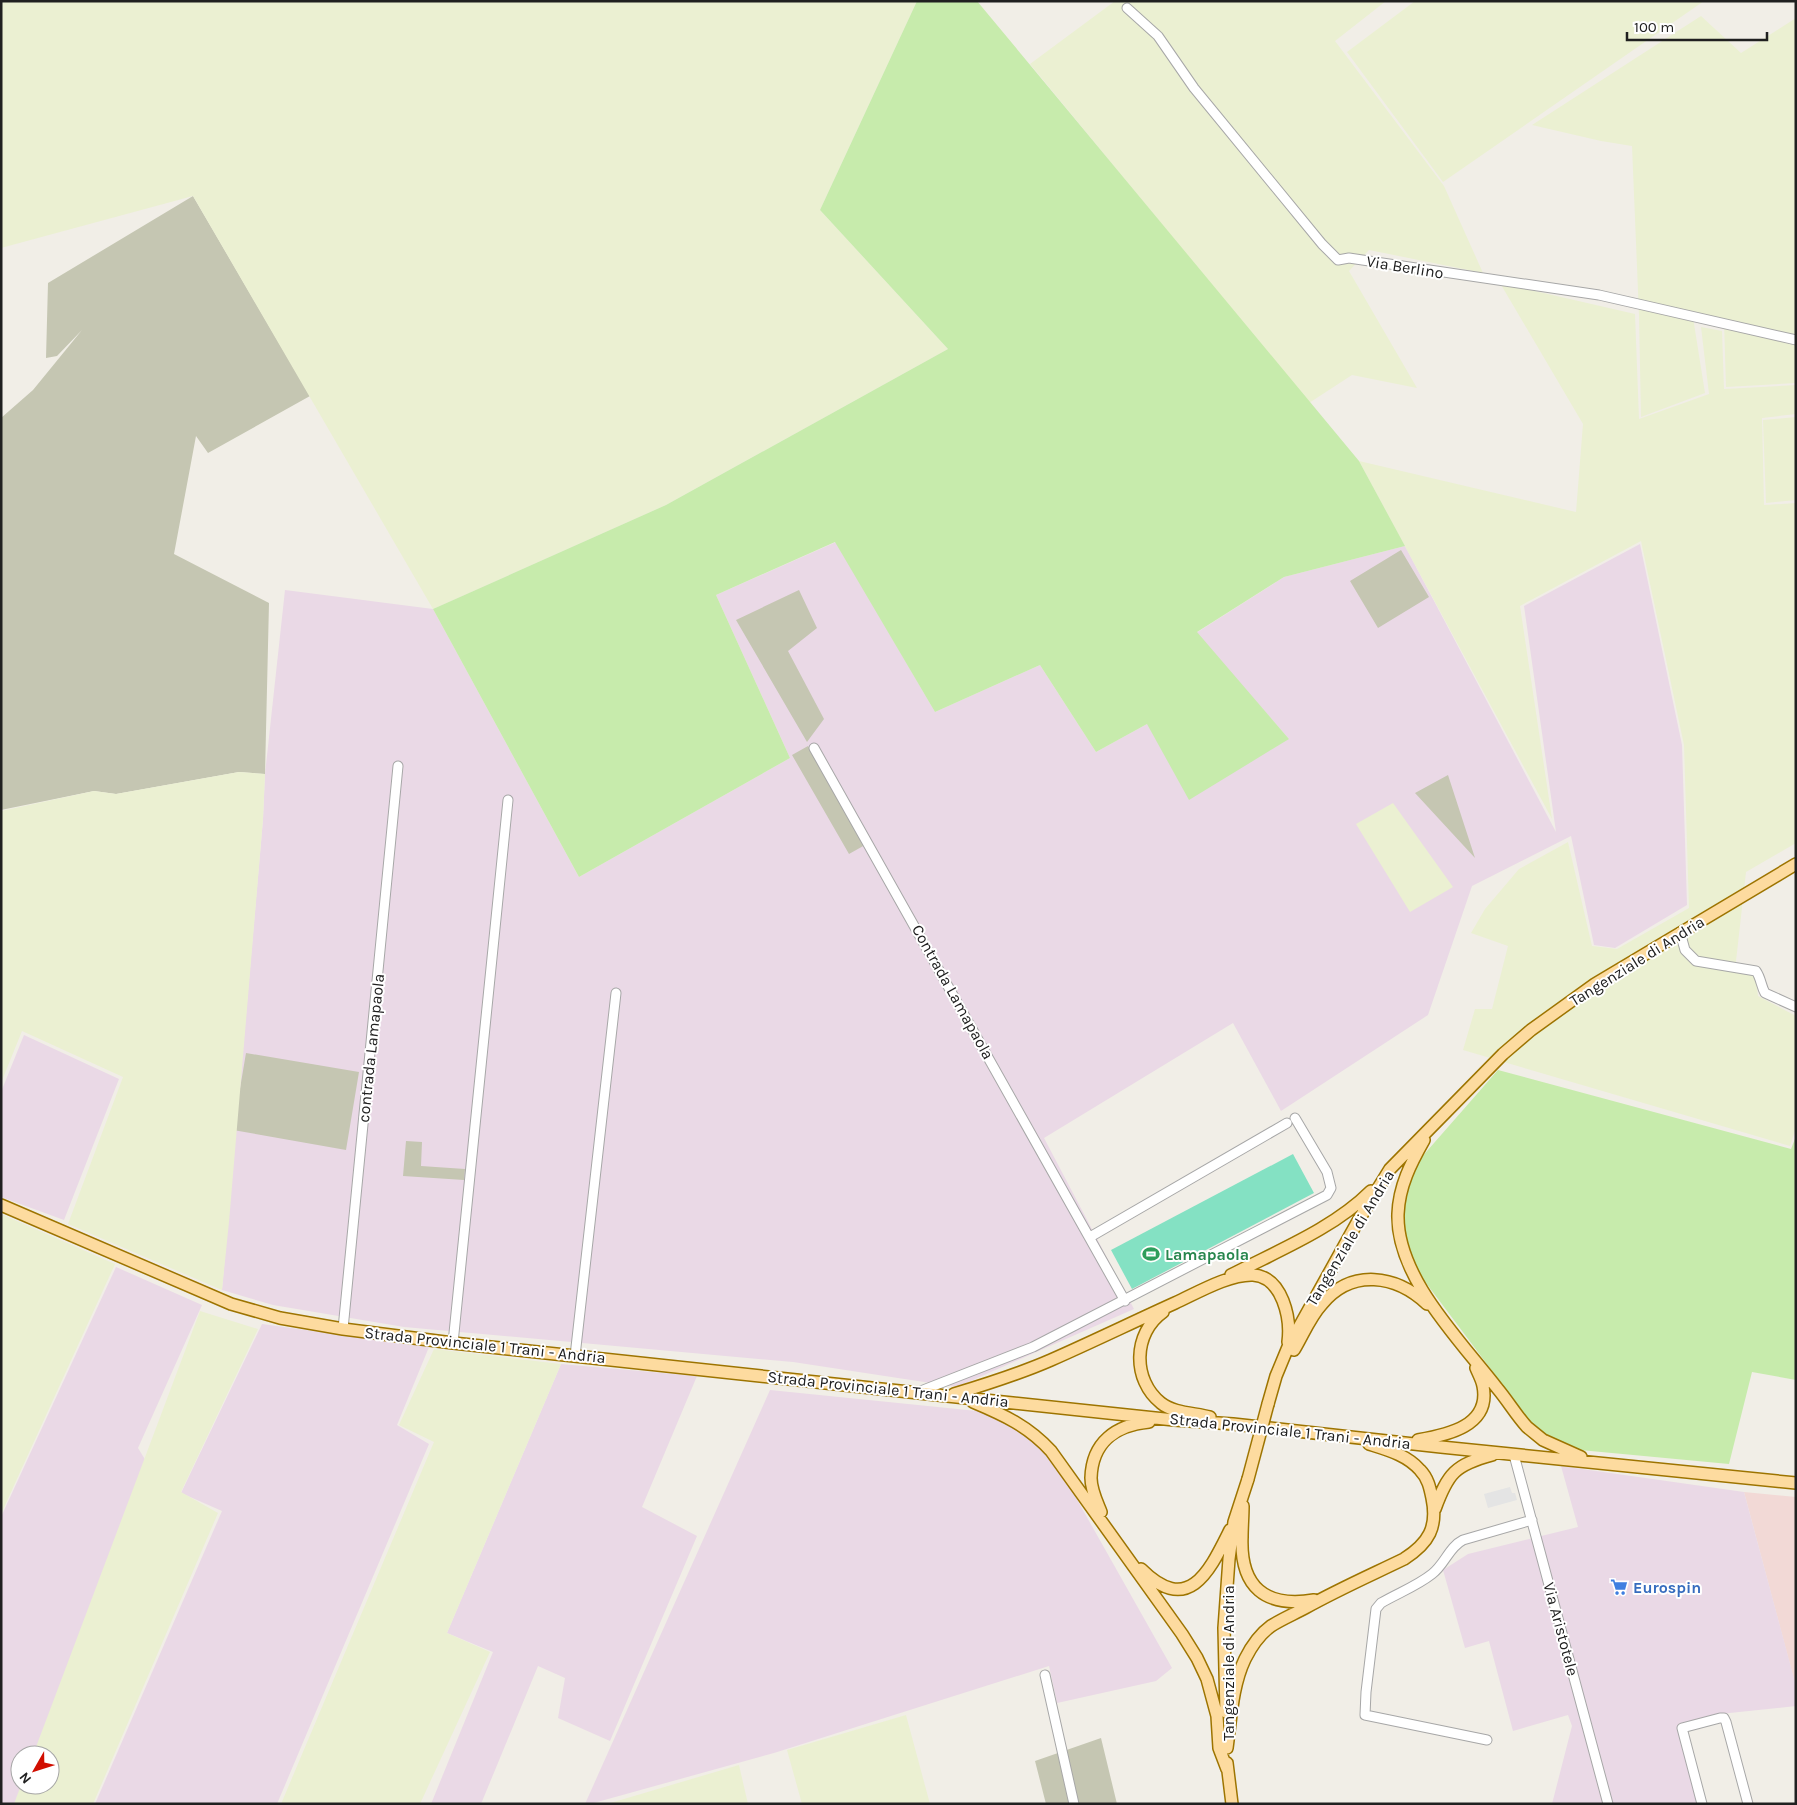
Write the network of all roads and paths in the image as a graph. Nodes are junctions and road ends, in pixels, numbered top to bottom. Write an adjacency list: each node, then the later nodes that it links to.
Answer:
1 (1127, 8): 2 (street, Via Berlino)
2 (1796, 340)
3 (814, 748): 13 (street, Contrada Lamapaola)
4 (398, 766): 18 (street, contrada Lamapaola)
5 (508, 800): 19 (street)
6 (1796, 864): 7 (main road, Tangenziale di Andria)
7 (1680, 932): 9 (street); 10 (main road, Tangenziale di Andria)
8 (616, 993): 21 (street)
9 (1796, 1007)
10 (1446, 1111): 11 (main road, Tangenziale di Andria); 17 (main road)
11 (1384, 1178): 14 (main road); 20 (main road, Tangenziale di Andria)
12 (1, 1205): 18 (main road, Strada Provinciale 1 Trani - Andria)
13 (1090, 1238): 15 (street, Contrada Lamapaola); 15 (street)
14 (1201, 1291): 16 (main road); 20 (main road)
15 (1125, 1300): 24 (street)
16 (1181, 1300): 25 (main road); 27 (main road)
17 (1437, 1313): 22 (main road); 23 (main road)
18 (343, 1329): 19 (main road, Strada Provinciale 1 Trani - Andria)
19 (454, 1343): 21 (main road, Strada Provinciale 1 Trani - Andria)
20 (1288, 1347): 23 (main road, Tangenziale di Andria)
21 (575, 1356): 24 (main road, Strada Provinciale 1 Trani - Andria)
22 (1471, 1357): 29 (main road); 32 (main road)
23 (1276, 1376): 34 (main road, Tangenziale di Andria, bridge)
24 (915, 1393): 25 (main road, Strada Provinciale 1 Trani - Andria)
25 (954, 1396): 26 (main road, Strada Provinciale 1 Trani - Andria); 38 (main road)
26 (1174, 1420): 27 (main road, Strada Provinciale 1 Trani - Andria); 38 (main road)
27 (1233, 1424): 28 (main road, Strada Provinciale 1 Trani - Andria)
28 (1331, 1435): 29 (main road, Strada Provinciale 1 Trani - Andria); 35 (main road)
29 (1405, 1443): 30 (main road, Strada Provinciale 1 Trani - Andria)
30 (1500, 1453): 31 (main road, Strada Provinciale 1 Trani - Andria); 35 (main road)
31 (1514, 1455): 32 (main road, Strada Provinciale 1 Trani - Andria); 36 (street, Via Aristotele)
32 (1595, 1462): 33 (main road, Strada Provinciale 1 Trani - Andria)
33 (1796, 1483)
34 (1243, 1493): 37 (main road, Tangenziale di Andria); 40 (main road)
35 (1434, 1510): 40 (main road)
36 (1532, 1520): 42 (street); 47 (street, Via Aristotele)
37 (1234, 1522): 39 (main road); 43 (main road, Tangenziale di Andria)
38 (1106, 1526): 39 (main road)
39 (1127, 1556): 44 (main road)
40 (1320, 1598): 43 (main road)
41 (1045, 1675): 45 (street)
42 (1487, 1740)
43 (1227, 1748): 44 (main road, Tangenziale di Andria)
44 (1228, 1769): 46 (main road, Tangenziale di Andria)
45 (1074, 1804)
46 (1232, 1804)
47 (1608, 1804)
48 (1702, 1804): 49 (street)
49 (1748, 1804)

